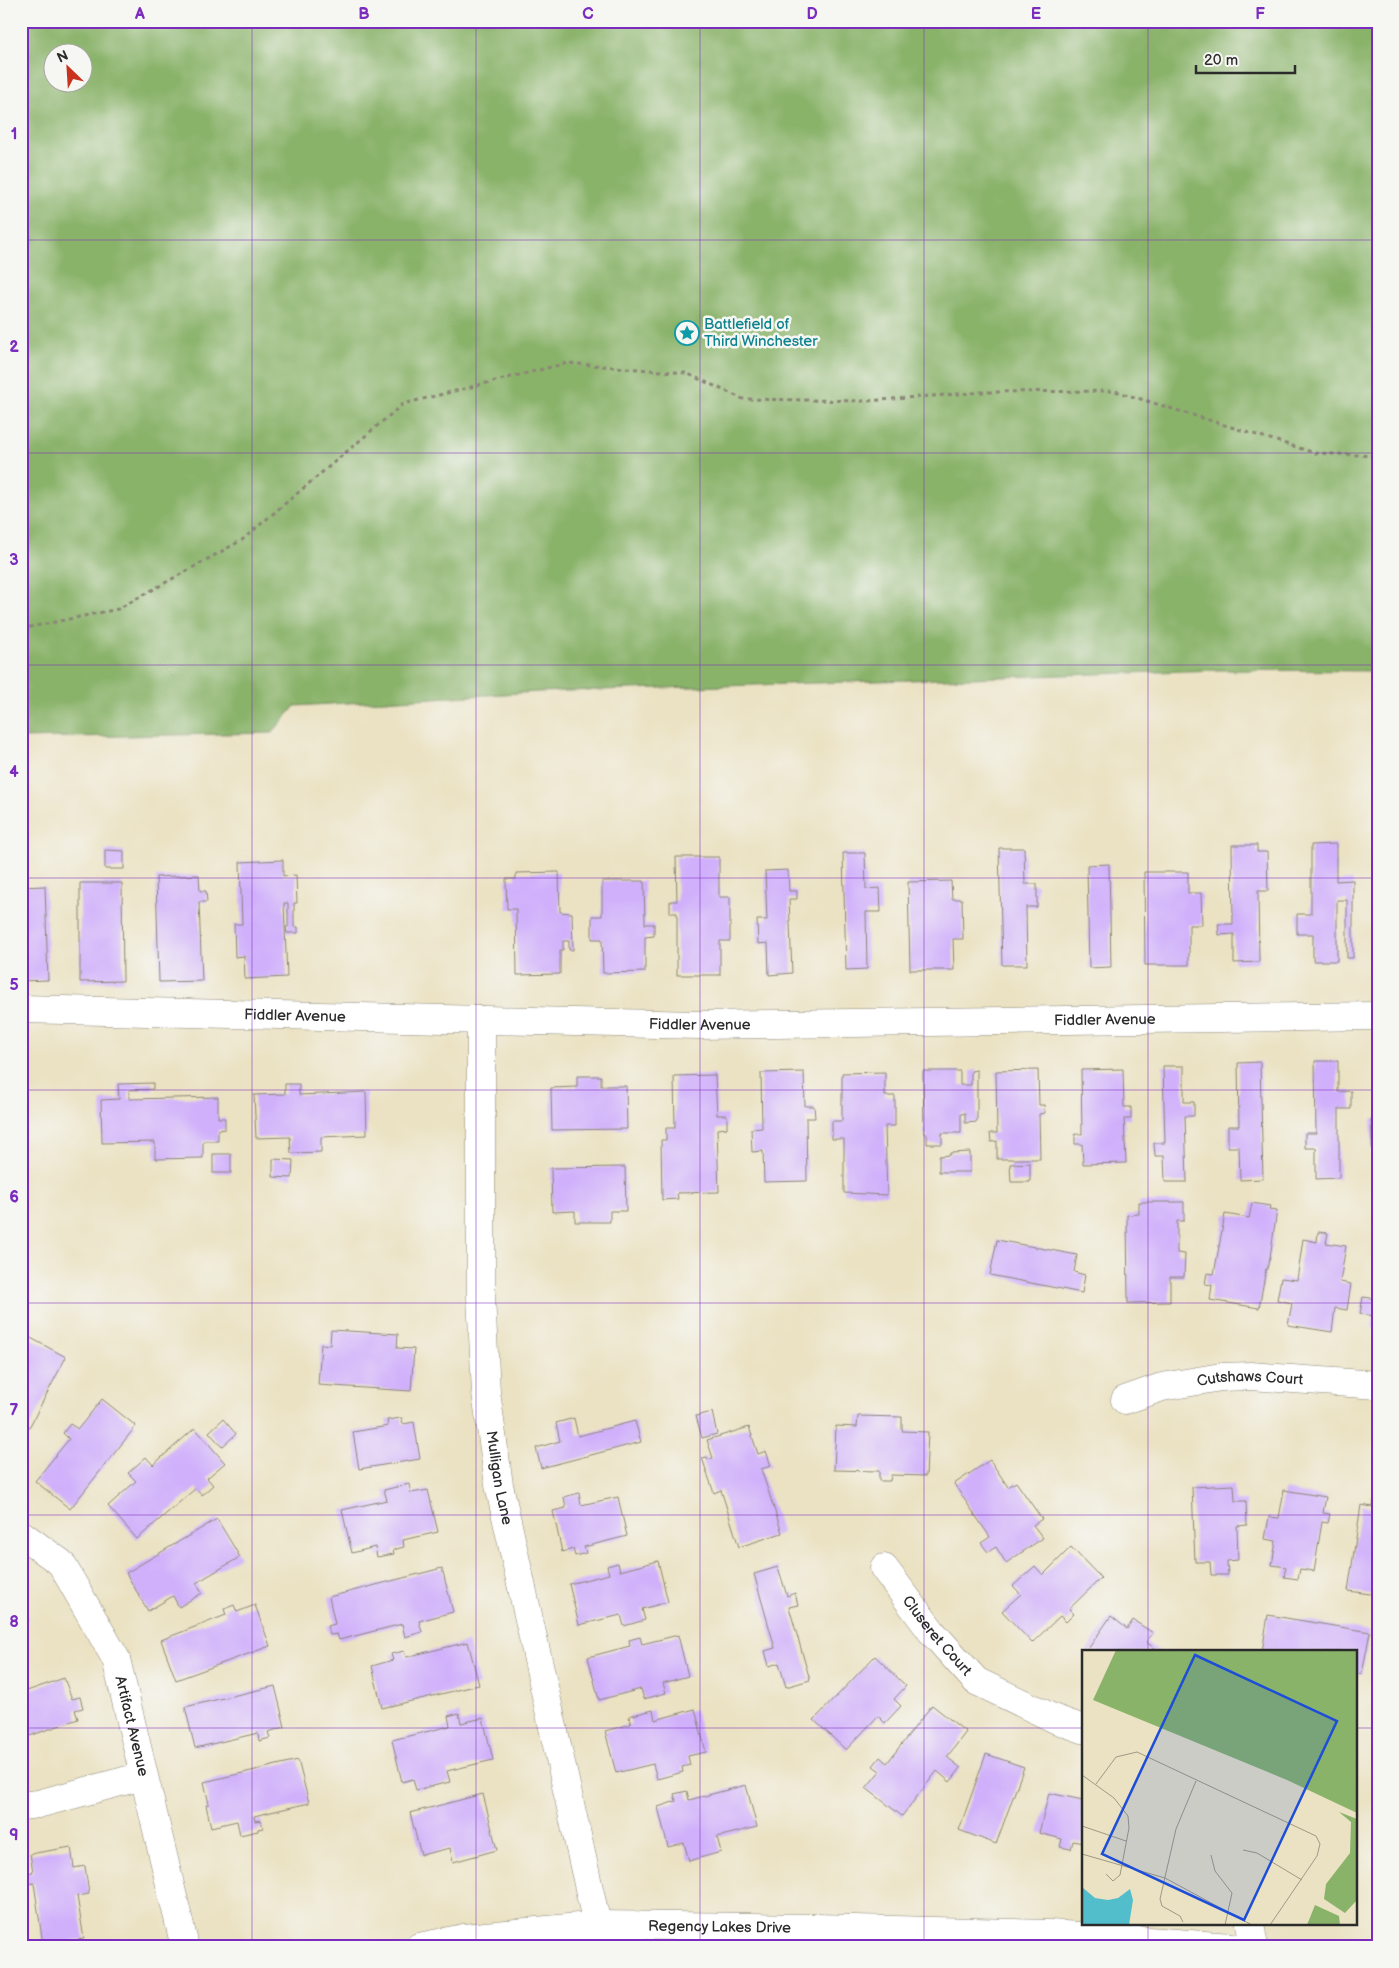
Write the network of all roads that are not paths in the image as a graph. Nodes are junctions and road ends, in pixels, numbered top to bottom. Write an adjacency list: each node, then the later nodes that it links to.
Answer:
1 (21, 1009): 3 (street, Fiddler Avenue)
2 (1378, 1016): 3 (street, Fiddler Avenue)
3 (481, 1020): 12 (street, Mulligan Lane)
4 (1378, 1385): 5 (street, Cutshaws Court)
5 (1125, 1400)
6 (21, 1534): 9 (street, Artifact Avenue)
7 (884, 1568): 8 (street, Cluseret Court)
8 (1082, 1729)
9 (143, 1776): 10 (street); 13 (street, Artifact Avenue)
10 (21, 1806)
11 (1250, 1926): 16 (street)
12 (600, 1936): 14 (street, Regency Lakes Drive); 15 (street, Regency Lakes Drive)
13 (185, 1947)
14 (419, 1947)
15 (1232, 1947)
16 (1254, 1947)

